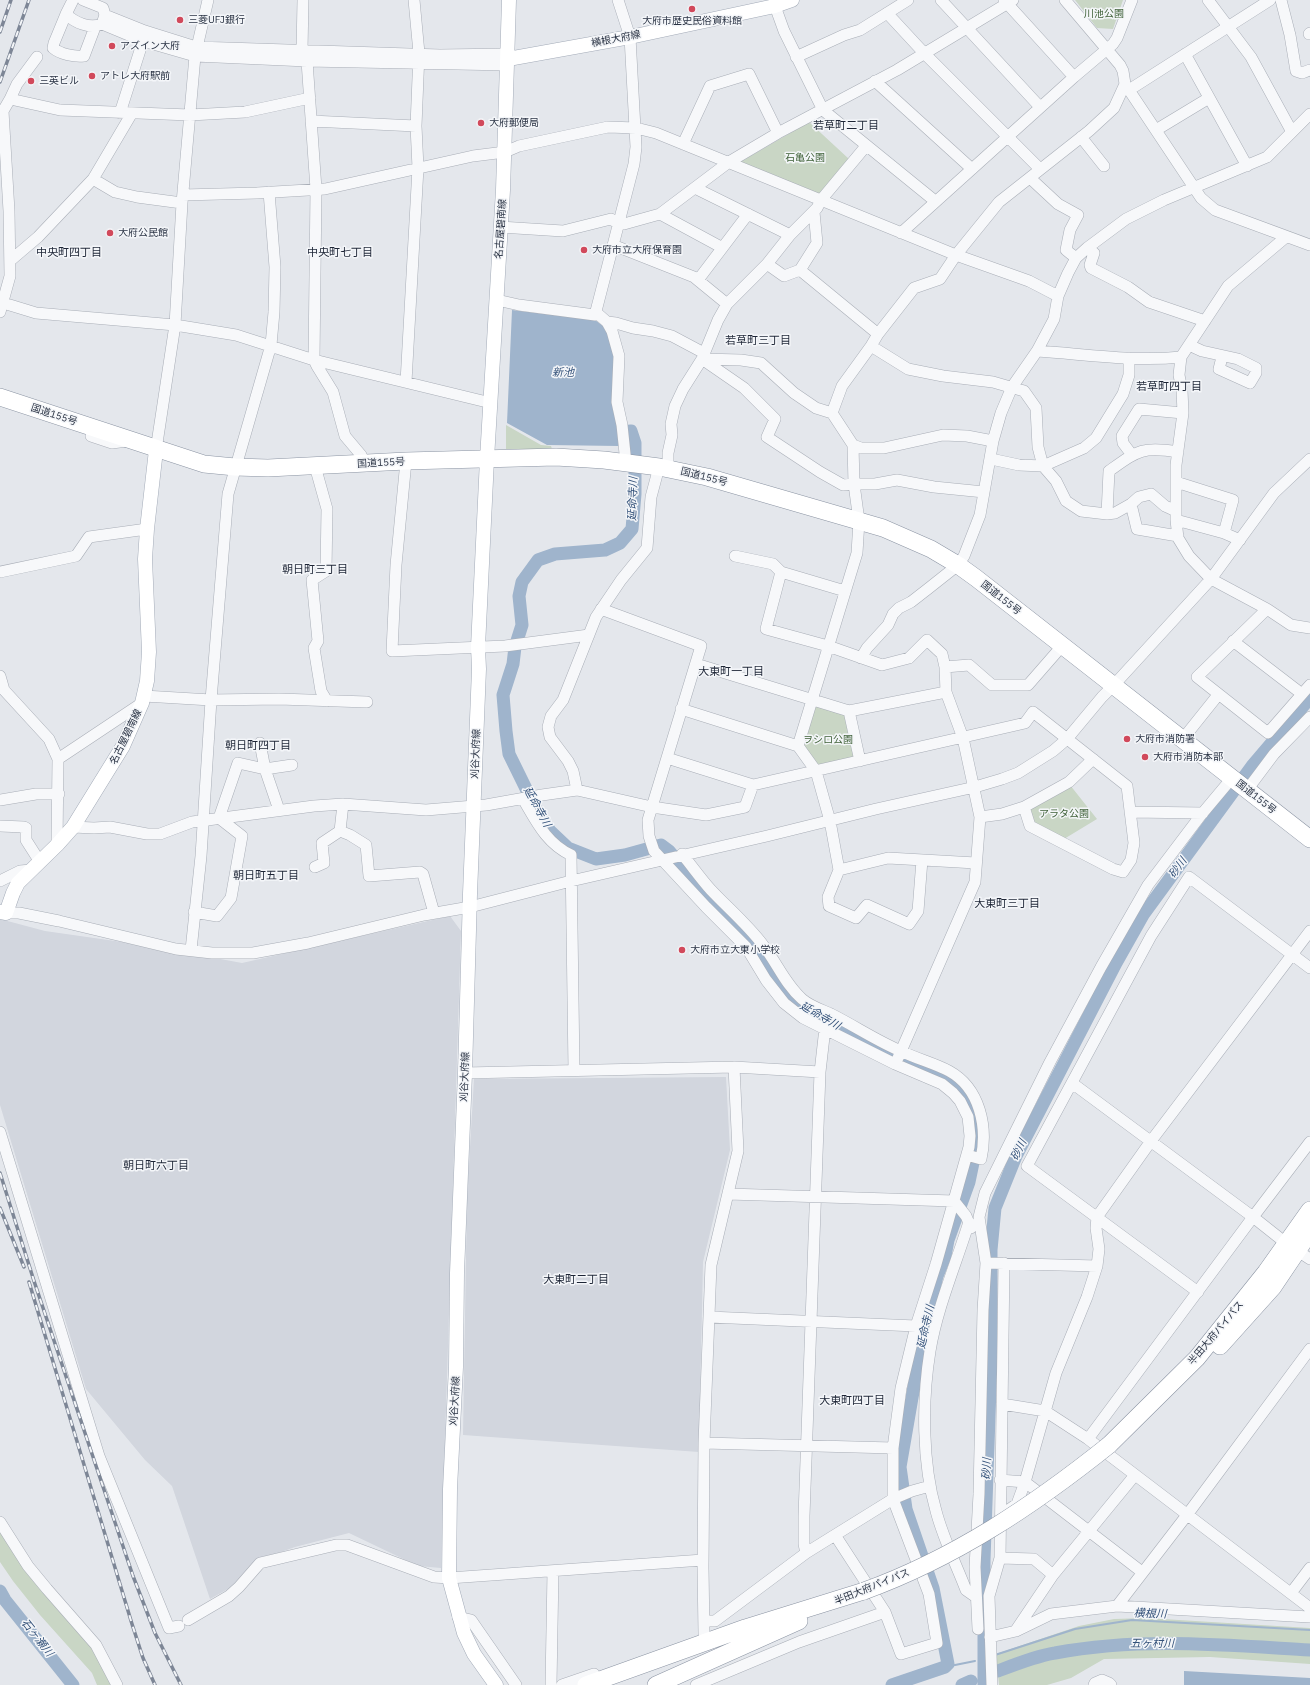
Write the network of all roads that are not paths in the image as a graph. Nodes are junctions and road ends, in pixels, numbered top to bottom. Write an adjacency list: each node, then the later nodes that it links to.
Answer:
1 (72, 0): 19 (street)
2 (83, 0): 20 (street)
3 (208, 0): 26 (street)
4 (303, 0): 29 (street)
5 (414, 0): 32 (street)
6 (509, 0): 33 (main road, 名古屋碧南線)
7 (618, 0): 23 (street)
8 (792, 0): 17 (main road, 横根大府線)
9 (908, 0): 18 (street)
10 (941, 0): 22 (street)
11 (1065, 0): 25 (street)
12 (1132, 0): 25 (street)
13 (1208, 0): 21 (street)
14 (1270, 0): 21 (street)
15 (1281, 0): 34 (street)
16 (1008, 1): 22 (street); 35 (street)
17 (775, 6): 23 (main road, 横根大府線); 31 (street)
18 (887, 13): 27 (street); 31 (street)
19 (66, 14): 20 (street); 20 (street)
20 (101, 15): 24 (street); 26 (street)
21 (1228, 27): 28 (street); 51 (street)
22 (967, 28): 27 (street); 41 (street)
23 (630, 37): 33 (main road, 横根大府線); 49 (street)
24 (143, 41): 26 (street); 43 (street)
25 (1106, 49): 35 (street); 37 (street)
26 (196, 51): 29 (street); 46 (street)
27 (924, 52): 36 (street); 53 (street)
28 (1185, 54): 37 (street); 40 (street)
29 (305, 56): 32 (street); 39 (street)
30 (37, 57): 38 (street)
31 (796, 57): 42 (street)
32 (419, 58): 33 (street); 48 (street)
33 (508, 59): 57 (main road, 名古屋碧南線)
34 (1310, 70)
35 (1074, 77): 41 (street)
36 (874, 81): 42 (street); 62 (street)
37 (1127, 87): 50 (street); 54 (street)
38 (10, 98): 43 (street); 87 (street)
39 (310, 98): 46 (street); 47 (street)
40 (1209, 98): 50 (street); 60 (street)
41 (1040, 108): 53 (street)
42 (823, 110): 52 (street); 56 (street)
43 (120, 113): 44 (street)
44 (132, 113): 46 (street); 65 (street)
45 (1310, 114): 51 (street)
46 (190, 115): 70 (street)
47 (311, 121): 48 (street); 68 (street)
48 (416, 126): 61 (street)
49 (636, 128): 55 (street); 57 (street); 76 (street)
50 (1156, 130): 67 (street)
51 (1292, 132): 60 (street)
52 (778, 133): 55 (street); 58 (street)
53 (1008, 136): 62 (street); 63 (street)
54 (1081, 137): 59 (street); 63 (street)
55 (683, 144): 58 (street)
56 (866, 146): 71 (street); 72 (street)
57 (505, 152): 61 (street); 77 (main road, 名古屋碧南線)
58 (729, 162): 66 (street); 71 (street)
59 (1104, 166)
60 (1247, 166): 67 (street)
61 (418, 168): 68 (street); 109 (street)
62 (972, 169): 72 (street)
63 (1040, 169): 64 (street)
64 (1030, 178): 85 (street); 86 (street)
65 (93, 179): 70 (street); 87 (street)
66 (695, 188): 74 (street); 75 (street)
67 (1193, 188): 80 (street); 84 (street)
68 (316, 190): 69 (street); 108 (street)
69 (269, 192): 70 (street); 100 (street)
70 (183, 199): 98 (street)
71 (822, 200): 73 (street); 78 (street)
72 (935, 201): 78 (street)
73 (814, 212): 79 (street); 89 (street)
74 (660, 214): 76 (street); 83 (street)
75 (748, 214): 79 (street); 83 (street)
76 (619, 224): 77 (street); 81 (street)
77 (500, 228): 92 (main road, 名古屋碧南線)
78 (901, 233): 85 (street)
79 (790, 235): 88 (street)
80 (1286, 237): 82 (street); 96 (street)
81 (613, 245): 90 (street); 95 (street)
82 (1310, 245)
83 (722, 247): 90 (street)
84 (1087, 248): 86 (street); 96 (street)
85 (956, 255): 91 (street); 99 (street)
86 (1076, 258): 91 (street)
87 (11, 260): 94 (street)
88 (767, 264): 89 (street); 93 (street)
89 (800, 270): 99 (street)
90 (698, 280): 93 (street)
91 (1058, 296): 103 (street)
92 (497, 300): 95 (street); 113 (main road, 名古屋碧南線)
93 (727, 304): 104 (street)
94 (1, 306): 98 (street)
95 (595, 314): 97 (street)
96 (1205, 320): 101 (street)
97 (607, 322): 104 (street); 127 (street)
98 (174, 326): 100 (street); 120 (street)
99 (878, 334): 102 (street)
100 (271, 345): 108 (street); 131 (street)
101 (1189, 345): 105 (street); 106 (street)
102 (871, 346): 110 (street); 115 (street)
103 (1037, 351): 107 (street); 110 (street)
104 (703, 356): 115 (street); 132 (street); 134 (street)
105 (1181, 357): 107 (street); 116 (street)
106 (1222, 357)
107 (1129, 358): 130 (street)
108 (314, 360): 109 (street); 128 (street)
109 (406, 382): 113 (street)
110 (1012, 387): 118 (street); 130 (street)
111 (0, 390): 117 (street)
112 (0, 397): 117 (highway, 国道155号)
113 (491, 403): 123 (main road, 名古屋碧南線)
114 (0, 405): 117 (street)
115 (832, 413): 119 (street)
116 (1183, 413): 121 (street); 122 (street)
117 (130, 440): 120 (highway, 国道155号)
118 (993, 441): 119 (street); 124 (street)
119 (853, 445): 134 (street)
120 (156, 450): 131 (highway, 国道155号); 140 (main road, 名古屋碧南線)
121 (1178, 452): 122 (street); 133 (street)
122 (1132, 455): 137 (street)
123 (487, 459): 126 (highway, 国道155号); 127 (highway, 国道155号); 157 (main road, 刈谷大府線)
124 (991, 459): 130 (street); 135 (street)
125 (1310, 459): 143 (street)
126 (406, 461): 128 (highway, 国道155号); 157 (street)
127 (631, 463): 132 (highway, 国道155号)
128 (365, 464): 129 (highway, 国道155号)
129 (315, 466): 131 (highway, 国道155号); 170 (street)
130 (1043, 466): 137 (street)
131 (235, 468): 169 (street)
132 (664, 468): 139 (highway, 国道155号); 151 (street)
133 (1176, 482): 138 (street); 141 (street)
134 (854, 484): 135 (street); 139 (street)
135 (984, 492): 145 (street)
136 (1131, 504): 137 (street); 138 (street); 142 (street)
137 (1107, 514)
138 (1176, 516): 141 (street); 142 (street)
139 (859, 521): 145 (highway, 国道155号); 149 (street)
140 (147, 529): 146 (street); 168 (main road, 名古屋碧南線)
141 (1224, 532): 143 (street)
142 (1178, 536): 148 (street)
143 (1240, 540): 148 (street)
144 (735, 556): 147 (street)
145 (958, 565): 156 (highway, 国道155号); 158 (street)
146 (0, 572)
147 (780, 572): 149 (street); 155 (street)
148 (1211, 579): 150 (street); 163 (street)
149 (845, 591): 155 (street)
150 (1267, 608): 152 (street); 154 (street)
151 (601, 609): 153 (street); 159 (street)
152 (1310, 628)
153 (589, 635): 157 (street); 190 (street)
154 (1233, 642): 165 (street); 166 (street)
155 (828, 646): 158 (street); 167 (street)
156 (1062, 646): 160 (street); 163 (highway, 国道155号)
157 (478, 647): 196 (main road, 刈谷大府線)
158 (860, 658): 160 (street)
159 (696, 664): 167 (street); 172 (street)
160 (945, 667): 164 (street)
161 (0, 676): 181 (street)
162 (1310, 685): 165 (street)
163 (1113, 686): 176 (street); 177 (highway, 国道155号)
164 (946, 692): 173 (street); 175 (street)
165 (1302, 694): 166 (street)
166 (1218, 695): 177 (street)
167 (813, 699): 173 (street); 179 (street)
168 (143, 700): 169 (street); 181 (street); 207 (main road, 名古屋碧南線)
169 (211, 700): 170 (street); 205 (street)
170 (328, 701): 171 (street)
171 (366, 702)
172 (681, 709): 179 (street); 180 (street)
173 (849, 711): 183 (street)
174 (1310, 717): 191 (street)
175 (963, 738): 176 (street); 183 (street); 189 (street)
176 (1067, 739): 182 (street); 189 (street)
177 (1182, 740): 187 (highway, 国道155号)
178 (260, 743): 185 (street)
179 (798, 746): 186 (street)
180 (667, 758): 188 (street); 197 (street)
181 (58, 759): 192 (street)
182 (1093, 759): 198 (street); 200 (street)
183 (860, 761): 186 (street)
184 (292, 765): 185 (street)
185 (266, 769): 199 (street); 203 (street)
186 (816, 771): 188 (street); 204 (street)
187 (1232, 778): 191 (highway, 国道155号); 201 (street)
188 (753, 785): 197 (street)
189 (975, 787): 202 (street); 204 (street)
190 (578, 790): 193 (street); 197 (street)
191 (1247, 790): 209 (highway, 国道155号)
192 (59, 794): 194 (street); 210 (street)
193 (524, 799): 196 (street); 219 (street)
194 (0, 800)
195 (343, 804): 196 (street); 199 (street); 208 (street)
196 (474, 806): 220 (main road, 刈谷大府線)
197 (652, 807): 212 (street)
198 (1024, 807): 200 (street); 202 (street)
199 (278, 810): 203 (street)
200 (1130, 812): 201 (street)
201 (1203, 813): 254 (street)
202 (980, 817): 214 (street)
203 (219, 818): 205 (street); 221 (street)
204 (830, 821): 211 (street); 217 (street)
205 (202, 822): 207 (street); 221 (street)
206 (0, 826): 215 (street)
207 (73, 827): 210 (main road, 名古屋碧南線)
208 (340, 831): 216 (street); 222 (street)
209 (1307, 834)
210 (57, 845): 215 (main road, 名古屋碧南線)
211 (682, 855): 212 (street); 224 (street)
212 (658, 857): 219 (street); 226 (street)
213 (922, 860): 214 (street); 217 (street); 217 (street)
214 (976, 863): 232 (street)
215 (36, 866): 218 (street); 223 (main road, 名古屋碧南線)
216 (315, 867)
217 (839, 870)
218 (0, 881)
219 (571, 881): 220 (street); 235 (street)
220 (470, 907): 222 (street); 237 (main road, 刈谷大府線)
221 (194, 912): 227 (street)
222 (434, 913): 227 (street)
223 (2, 914): 227 (street)
224 (745, 924): 226 (street); 230 (street)
225 (1310, 931): 228 (street)
226 (734, 935): 231 (street)
227 (191, 950)
228 (1292, 954): 229 (street); 238 (street); 242 (street)
229 (1310, 968)
230 (832, 1015): 231 (street); 232 (street)
231 (825, 1028): 233 (street); 236 (street)
232 (900, 1051): 233 (street); 239 (street)
233 (895, 1064): 240 (street)
234 (734, 1067): 235 (street); 236 (street); 245 (street)
235 (574, 1070): 237 (street)
236 (820, 1072): 246 (street)
237 (465, 1073): 284 (main road, 刈谷大府線)
238 (1072, 1082): 242 (street); 249 (street)
239 (971, 1093): 240 (street); 244 (street)
240 (960, 1101): 244 (street)
241 (0, 1132): 284 (street)
242 (1151, 1141): 249 (street); 250 (street)
243 (1310, 1142): 250 (street)
244 (967, 1156): 247 (street)
245 (728, 1194): 246 (street); 257 (street)
246 (815, 1196): 247 (street); 258 (street)
247 (954, 1202): 251 (street); 259 (street)
248 (1310, 1210): 253 (highway, 半田大府パイパス)
249 (1097, 1217): 255 (street); 256 (street)
250 (1253, 1217): 253 (street); 256 (street)
251 (967, 1219): 254 (street); 270 (street)
252 (1310, 1232): 253 (highway, 半田大府パイパス)
253 (1298, 1251): 285 (highway, 半田大府パイパス, bridge)
254 (995, 1263): 255 (street); 261 (street); 288 (street)
255 (1097, 1266): 262 (street)
256 (1198, 1292): 263 (street)
257 (709, 1317): 258 (street); 264 (street)
258 (811, 1322): 259 (street); 265 (street)
259 (916, 1326): 266 (street)
260 (1310, 1349): 272 (street)
261 (1002, 1404): 262 (street); 268 (street)
262 (1045, 1411): 263 (street); 269 (street)
263 (1088, 1439): 267 (street)
264 (704, 1443): 265 (street); 279 (street)
265 (808, 1445): 266 (street); 277 (street)
266 (893, 1448): 271 (street)
267 (1135, 1475): 272 (street); 275 (street)
268 (1000, 1480): 269 (street); 273 (street)
269 (1025, 1482): 273 (street); 275 (street)
270 (930, 1486): 271 (street); 288 (street)
271 (894, 1498): 276 (street); 291 (street)
272 (1187, 1515): 282 (street); 286 (street)
273 (1000, 1517): 278 (street)
274 (0, 1522): 300 (street)
275 (1089, 1531): 282 (street); 283 (street)
276 (835, 1535): 277 (street); 291 (street)
277 (806, 1553): 294 (street)
278 (1000, 1558): 283 (street); 287 (street)
279 (703, 1560): 281 (street); 294 (street)
280 (1310, 1568): 286 (street)
281 (554, 1571): 284 (street); 303 (street)
282 (1142, 1572): 289 (street)
283 (1053, 1575): 296 (street)
284 (449, 1578): 292 (main road, 刈谷大府線)
285 (864, 1591): 305 (highway); 306 (highway, 半田大府パイパス); 307 (highway)
286 (1291, 1593): 290 (street)
287 (989, 1596): 288 (street); 297 (street)
288 (976, 1597): 295 (street)
289 (1117, 1606): 293 (street); 296 (street)
290 (1310, 1608)
291 (884, 1612): 299 (street)
292 (458, 1617): 301 (main road, 刈谷大府線); 302 (street)
293 (1310, 1617)
294 (704, 1621): 304 (street)
295 (978, 1629)
296 (1016, 1631): 297 (street)
297 (990, 1637): 309 (street)
298 (713, 1666): 299 (street)
299 (718, 1677): 308 (street)
300 (117, 1685)
301 (496, 1685)
302 (516, 1685)
303 (551, 1685)
304 (562, 1685)
305 (586, 1685)
306 (613, 1685)
307 (656, 1685)
308 (696, 1685)
309 (992, 1685)
310 (1094, 1685): 311 (street)
311 (1111, 1685)

